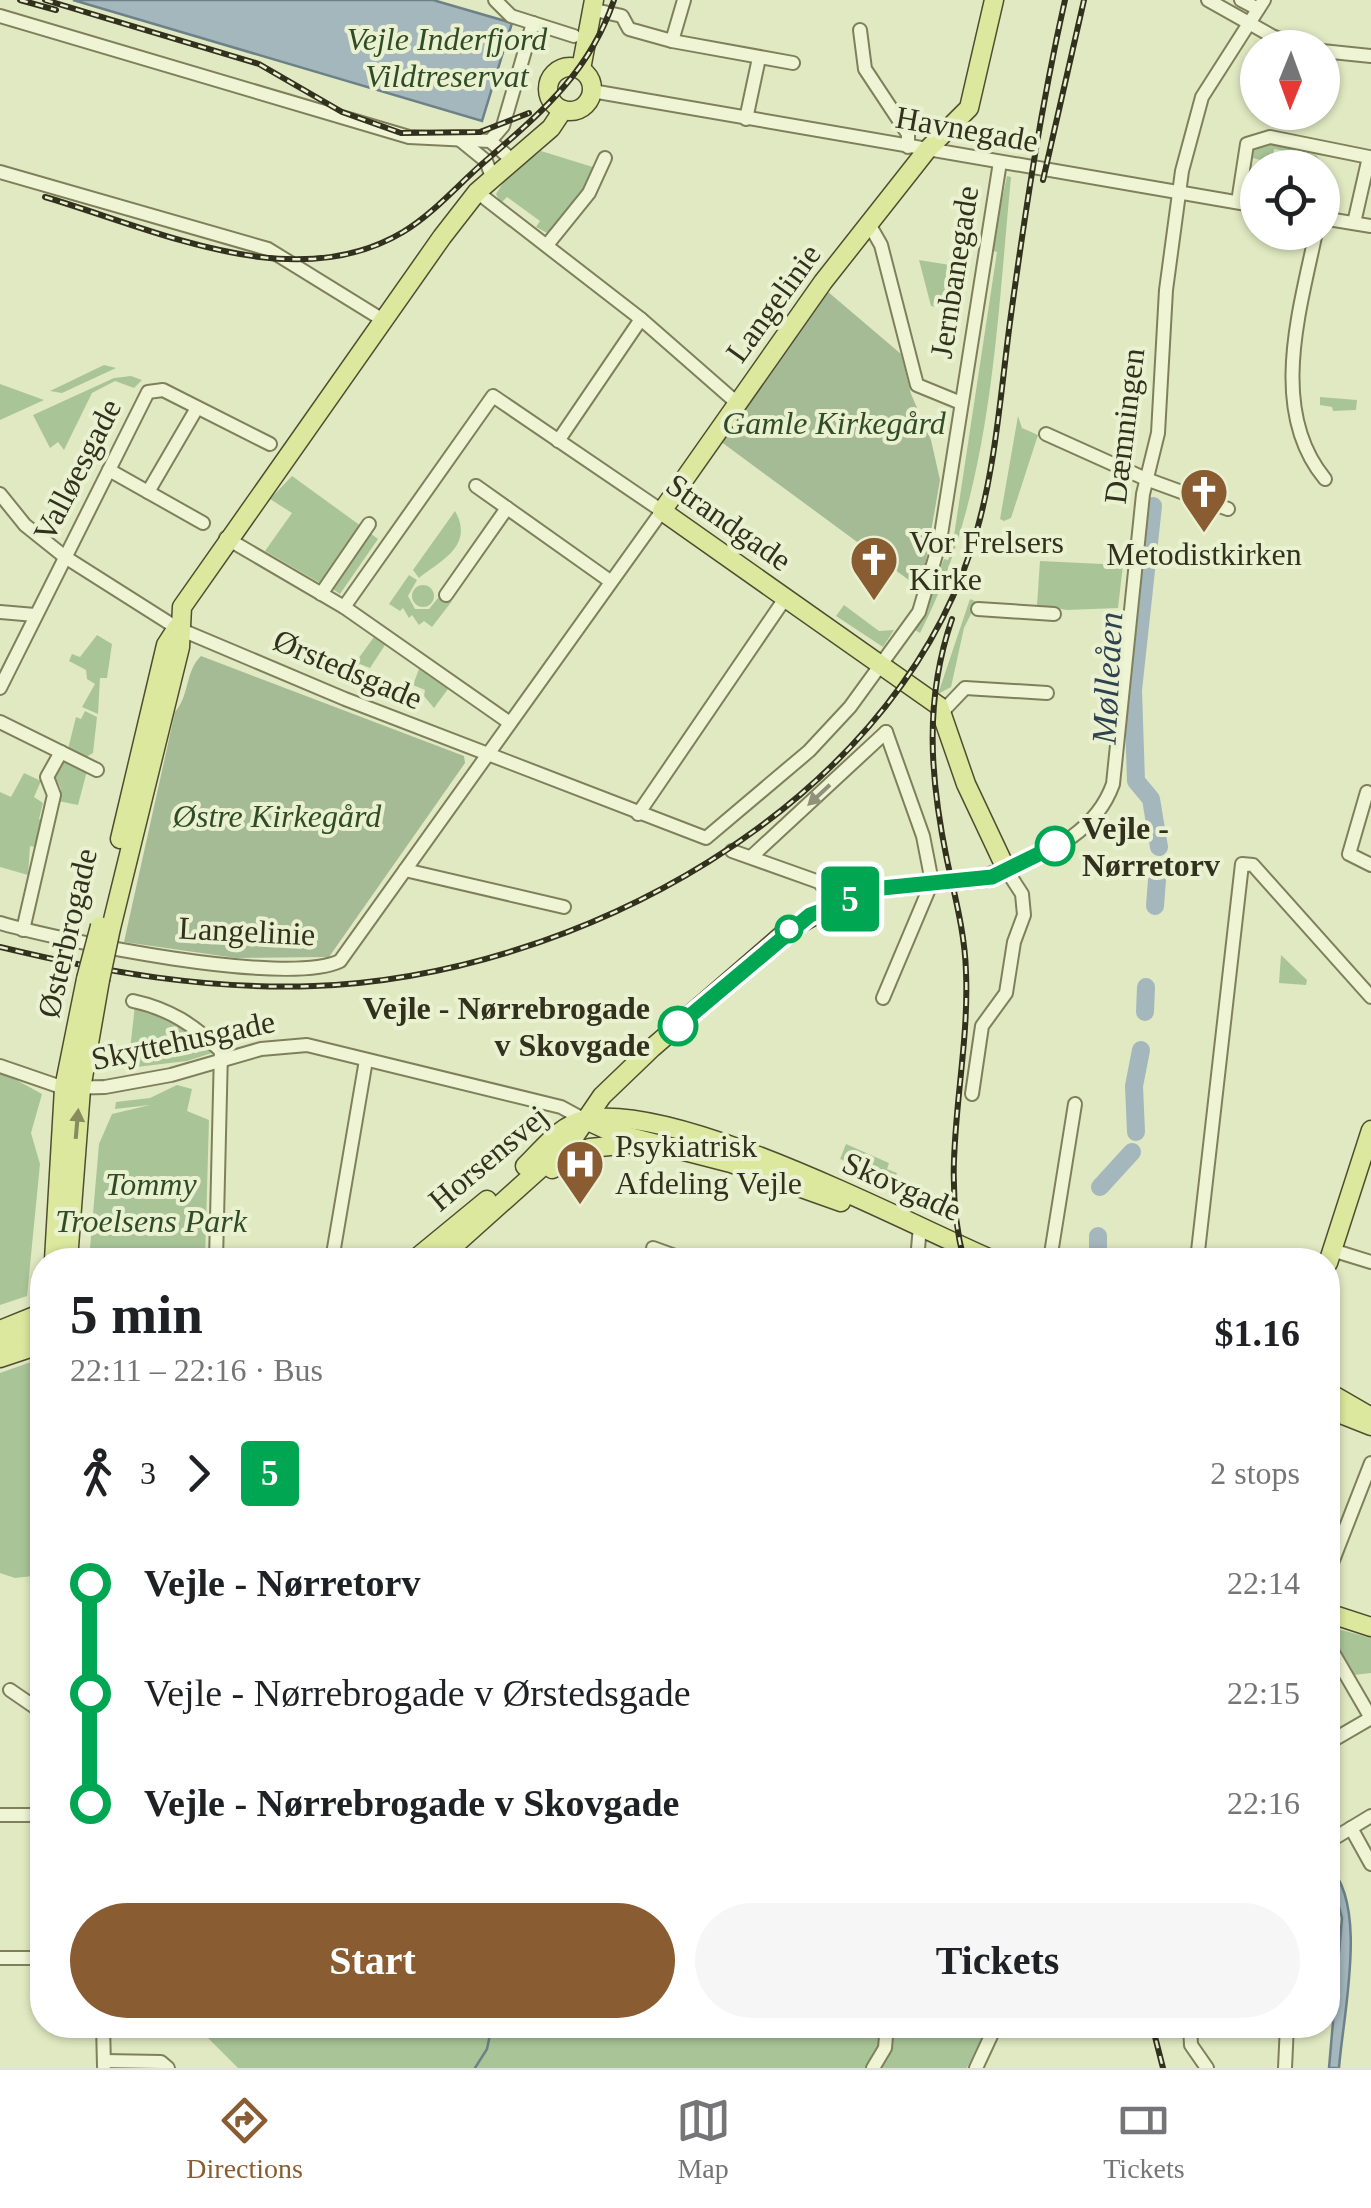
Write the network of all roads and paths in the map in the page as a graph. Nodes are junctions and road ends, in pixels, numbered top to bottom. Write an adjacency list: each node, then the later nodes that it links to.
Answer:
1 (495, 0): 10 (street)
2 (684, 0): 14 (street)
3 (994, 0): 25 (main road, Langelinie)
4 (1208, 0): 9 (street)
5 (1241, 0): 6 (street)
6 (1261, 4): 9 (street, Dæmningen)
7 (595, 5): 14 (street); 19 (main road)
8 (0, 16): 23 (street)
9 (1249, 22): 12 (street); 33 (street, Dæmningen)
10 (532, 23): 13 (street); 24 (street)
11 (860, 30): 25 (street)
12 (1266, 30)
13 (574, 36)
14 (672, 41): 17 (street)
15 (1340, 53): 16 (street)
16 (1371, 56)
17 (758, 58): 18 (street); 22 (street)
18 (793, 63)
19 (581, 69): 20 (main road); 21 (main road)
20 (592, 92): 21 (main road); 22 (street, Havnegade)
21 (564, 110): 28 (main road, Østerbrogade)
22 (746, 119): 25 (street, Havnegade)
23 (459, 139): 24 (street); 31 (street)
24 (490, 141): 28 (street)
25 (918, 148): 29 (street, Havnegade); 37 (main road, Langelinie)
26 (1370, 157): 34 (street); 36 (street)
27 (605, 158): 39 (street)
28 (512, 160): 31 (main road, Østerbrogade)
29 (1000, 162): 33 (street, Havnegade); 44 (street, Jernbanegade)
30 (0, 172): 41 (street)
31 (492, 177): 32 (main road, Østerbrogade)
32 (477, 192): 39 (street); 41 (main road, Østerbrogade)
33 (1178, 192): 34 (street, Havnegade); 50 (street, Dæmningen)
34 (1238, 202)
35 (1340, 221): 36 (street)
36 (1354, 223): 38 (street)
37 (869, 224): 43 (main road, Langelinie); 44 (street)
38 (1371, 226)
39 (548, 244): 42 (street)
40 (1312, 250): 51 (street)
41 (382, 320): 60 (main road, Østerbrogade)
42 (641, 320): 43 (street); 47 (street)
43 (736, 403): 57 (main road, Langelinie)
44 (961, 403): 72 (street, Jernbanegade)
45 (197, 408): 48 (street); 49 (street, Valløesgade); 53 (street)
46 (1046, 434): 50 (street)
47 (558, 441): 57 (street, Strandgade); 66 (street, Strandgade)
48 (270, 444)
49 (109, 470): 53 (street); 61 (street, Valløesgade)
50 (1146, 479): 56 (street); 88 (street, Dæmningen)
51 (1325, 479)
52 (476, 486): 55 (street)
53 (148, 492): 58 (street)
54 (0, 494): 61 (street, Ørstedsgade)
55 (507, 508): 62 (street); 64 (street)
56 (1228, 509)
57 (662, 511): 62 (street, Langelinie); 65 (main road, Strandgade)
58 (203, 523)
59 (369, 524): 63 (street)
60 (226, 538): 63 (street); 71 (main road, Østerbrogade)
61 (65, 556): 70 (street, Valløesgade); 71 (street, Ørstedsgade)
62 (610, 582): 77 (street, Langelinie)
63 (320, 594): 66 (street)
64 (446, 595)
65 (786, 597): 72 (main road, Strandgade); 82 (street)
66 (344, 607): 77 (street)
67 (978, 609): 69 (street)
68 (0, 612): 70 (street)
69 (1054, 614)
70 (35, 615): 73 (street, Valløesgade)
71 (177, 628): 79 (street, Ørstedsgade); 100 (main road, Østerbrogade, bridge)
72 (882, 665): 75 (main road, Strandgade); 83 (street, Jernbanegade)
73 (0, 688)
74 (1047, 693): 75 (street)
75 (936, 705): 88 (main road)
76 (0, 722): 78 (street)
77 (510, 723): 79 (street, Langelinie)
78 (61, 752): 80 (street); 93 (street)
79 (487, 756): 82 (street, Ørstedsgade); 87 (street, Langelinie)
80 (97, 770)
81 (1370, 789): 86 (street)
82 (638, 814): 83 (street, Ørstedsgade)
83 (706, 838)
84 (732, 851): 85 (street)
85 (751, 857): 89 (street, one-way to 85); 90 (street)
86 (1371, 866)
87 (405, 870): 91 (street); 93 (street, Langelinie)
88 (1007, 871): 89 (main road); 101 (street)
89 (932, 882): 90 (main road); 95 (street)
90 (838, 902): 103 (main road)
91 (564, 907)
92 (0, 923): 93 (street)
93 (24, 930)
94 (1371, 997): 118 (street)
95 (883, 998)
96 (134, 1001): 97 (street)
97 (223, 1060): 98 (street, Skyttehusgade); 100 (street, Skyttehusgade); 109 (street)
98 (366, 1060): 103 (street, Skyttehusgade); 110 (street)
99 (0, 1066): 100 (street)
100 (72, 1088): 107 (main road, Østerbrogade); 108 (main road, Østerbrogade, one-way to 100)
101 (972, 1094)
102 (1076, 1104): 117 (street)
103 (585, 1120): 105 (main road, Skovgade); 106 (main road, Skovgade); 111 (main road, Horsensvej); 112 (main road, Horsensvej)
104 (1371, 1130): 119 (main road)
105 (671, 1148): 106 (main road, Skovgade); 113 (main road, Skovgade)
106 (918, 1230): 114 (street); 115 (main road, Skovgade); 116 (main road, Skovgade)
107 (55, 1248)
108 (68, 1248)
109 (216, 1248)
110 (334, 1248)
111 (428, 1248)
112 (453, 1248)
113 (455, 1248)
114 (917, 1248)
115 (939, 1248)
116 (963, 1248)
117 (1052, 1248)
118 (1198, 1248)
119 (1333, 1248)
120 (1340, 1257): 121 (street)
121 (1371, 1262)
122 (30, 1318): 123 (main road)
123 (0, 1330)
124 (30, 1331): 125 (main road)
125 (0, 1344)
126 (30, 1347): 127 (main road)
127 (0, 1358)
128 (1340, 1399): 130 (main road)
129 (1340, 1414): 131 (main road)
130 (1371, 1417)
131 (1371, 1426)
132 (1371, 1463): 133 (street)
133 (1340, 1542)
134 (1340, 1617): 135 (main road)
135 (1371, 1626)
136 (1340, 1665): 139 (street)
137 (10, 1690): 138 (street)
138 (30, 1704)
139 (1371, 1718): 140 (street)
140 (1340, 1737)
141 (0, 1814): 142 (street)
142 (30, 1814)
143 (1371, 1816): 144 (street)
144 (1352, 1828): 145 (street); 146 (street)
145 (1340, 1835)
146 (1371, 1864)
147 (0, 1958): 148 (street)
148 (30, 1958)
149 (103, 2038): 154 (street)
150 (886, 2038): 156 (street)
151 (990, 2038): 157 (street)
152 (1191, 2038): 158 (street)
153 (1286, 2038): 159 (street)
154 (104, 2064): 155 (street)
155 (168, 2068)
156 (873, 2068)
157 (976, 2068)
158 (1208, 2068)
159 (1285, 2068)

